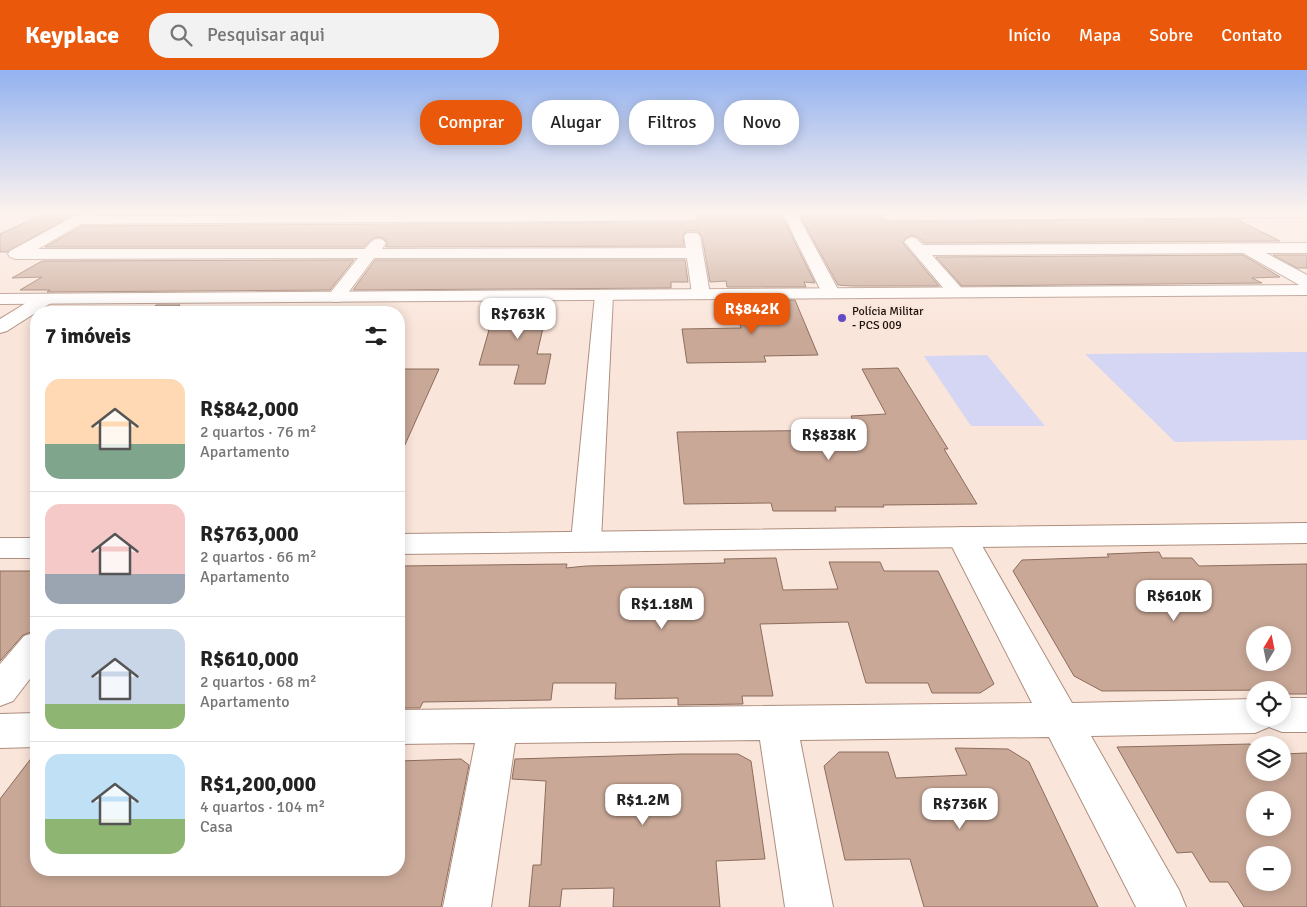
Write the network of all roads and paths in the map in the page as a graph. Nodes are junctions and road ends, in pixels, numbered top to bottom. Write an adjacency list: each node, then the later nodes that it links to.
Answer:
1 (21, 251): 7 (street)
2 (371, 251): 8 (street)
3 (809, 251): 13 (street)
4 (921, 251): 12 (street)
5 (1250, 251): 10 (street)
6 (694, 253): 8 (street); 14 (street)
7 (16, 254): 8 (street); 9 (street)
8 (369, 254): 16 (street)
9 (0, 263)
10 (1307, 282)
11 (1307, 290): 12 (street)
12 (956, 292): 13 (street)
13 (831, 293): 14 (street)
14 (701, 294): 15 (street)
15 (604, 295): 16 (street); 24 (street)
16 (336, 297): 18 (street)
17 (0, 299): 18 (street)
18 (45, 299): 19 (street)
19 (34, 306)
20 (30, 308): 21 (street)
21 (0, 327)
22 (1307, 533): 23 (street)
23 (962, 537): 24 (street); 33 (street)
24 (586, 541): 25 (street)
25 (405, 544)
26 (0, 548): 27 (street)
27 (30, 548)
28 (30, 653): 29 (street)
29 (0, 690)
30 (1307, 714): 31 (street)
31 (1291, 715)
32 (1246, 716): 33 (street)
33 (1061, 720): 34 (street); 41 (street)
34 (777, 722): 36 (street); 40 (street)
35 (405, 726): 36 (street)
36 (498, 726): 39 (street)
37 (30, 730): 38 (street)
38 (0, 731)
39 (467, 907)
40 (809, 907)
41 (1162, 907)

